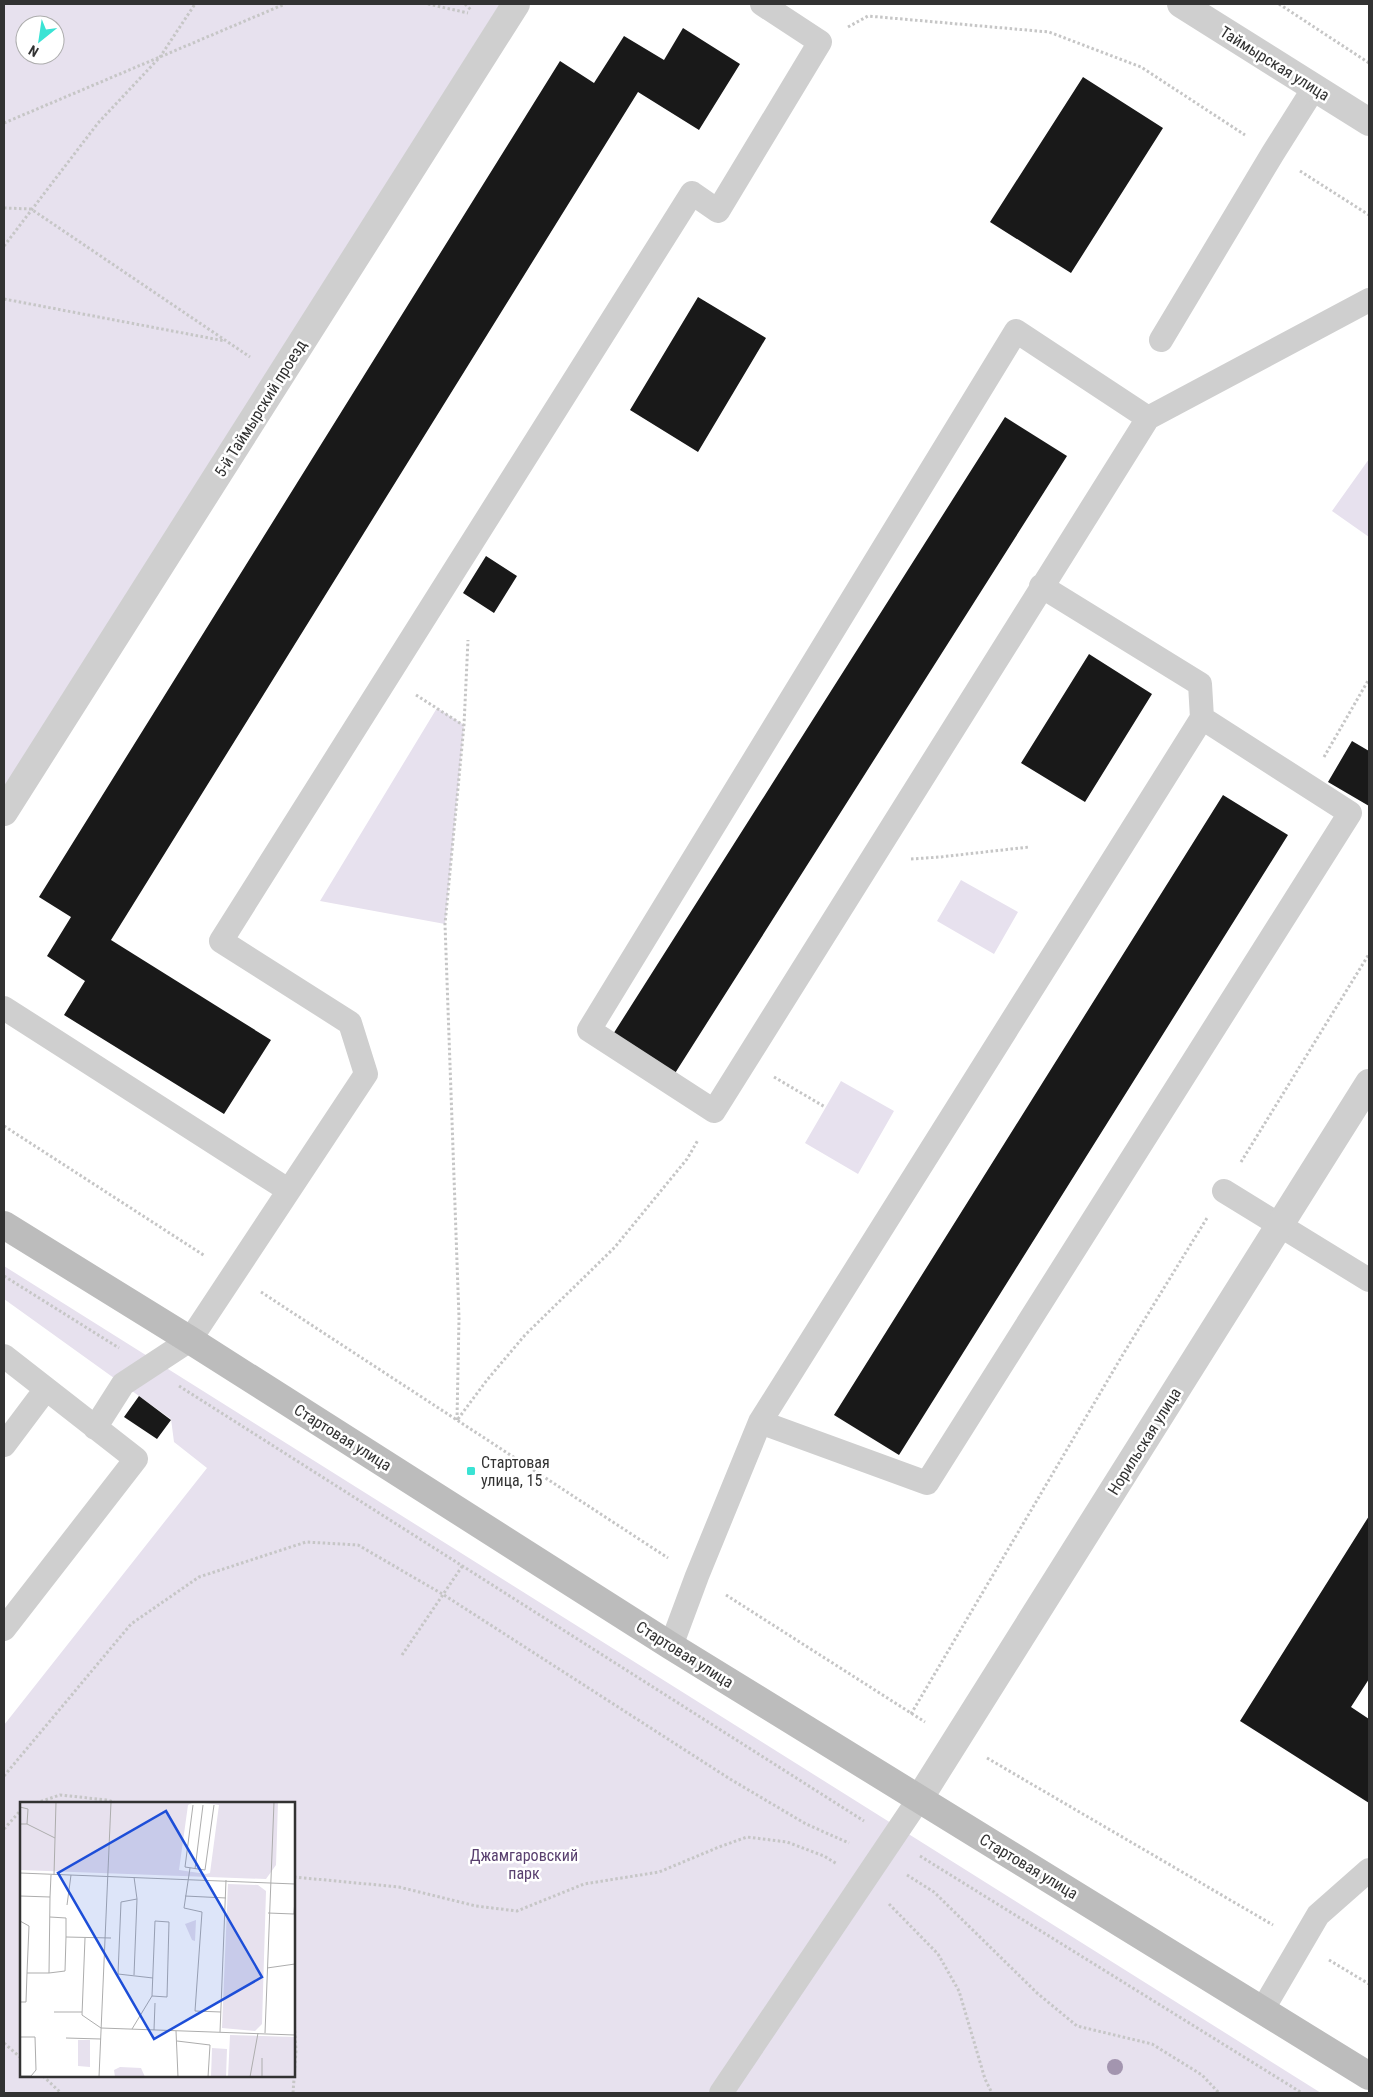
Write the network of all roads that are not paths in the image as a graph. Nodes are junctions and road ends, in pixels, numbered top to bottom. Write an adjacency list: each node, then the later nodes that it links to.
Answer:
1 (516, 4): 11 (street, 5-й Таймырский проезд)
2 (762, 4): 14 (lane)
3 (1181, 4): 4 (street, Таймырская улица)
4 (1314, 88): 5 (street, Таймырская улица); 7 (lane)
5 (1369, 122)
6 (1369, 300): 8 (lane)
7 (1160, 340)
8 (1148, 418): 9 (lane); 9 (lane)
9 (1042, 586): 10 (lane)
10 (1202, 718): 22 (lane); 22 (lane)
11 (4, 812)
12 (4, 1008): 14 (lane)
13 (1369, 1084): 16 (street, Норильская улица)
14 (288, 1190): 19 (lane)
15 (1224, 1190): 16 (lane)
16 (1280, 1225): 18 (lane); 27 (street, Норильская улица)
17 (4, 1226): 19 (street, Стартовая улица)
18 (1369, 1280)
19 (190, 1340): 23 (lane); 26 (street, Стартовая улица)
20 (4, 1356): 21 (lane)
21 (46, 1389): 23 (lane); 24 (lane)
22 (760, 1422): 26 (lane)
23 (95, 1428): 25 (lane)
24 (4, 1445)
25 (4, 1629)
26 (672, 1646): 27 (street, Стартовая улица)
27 (919, 1799): 29 (street, Стартовая улица); 31 (lane)
28 (1369, 1870): 29 (lane)
29 (1263, 2009): 30 (street, Стартовая улица)
30 (1369, 2076)
31 (721, 2093)

